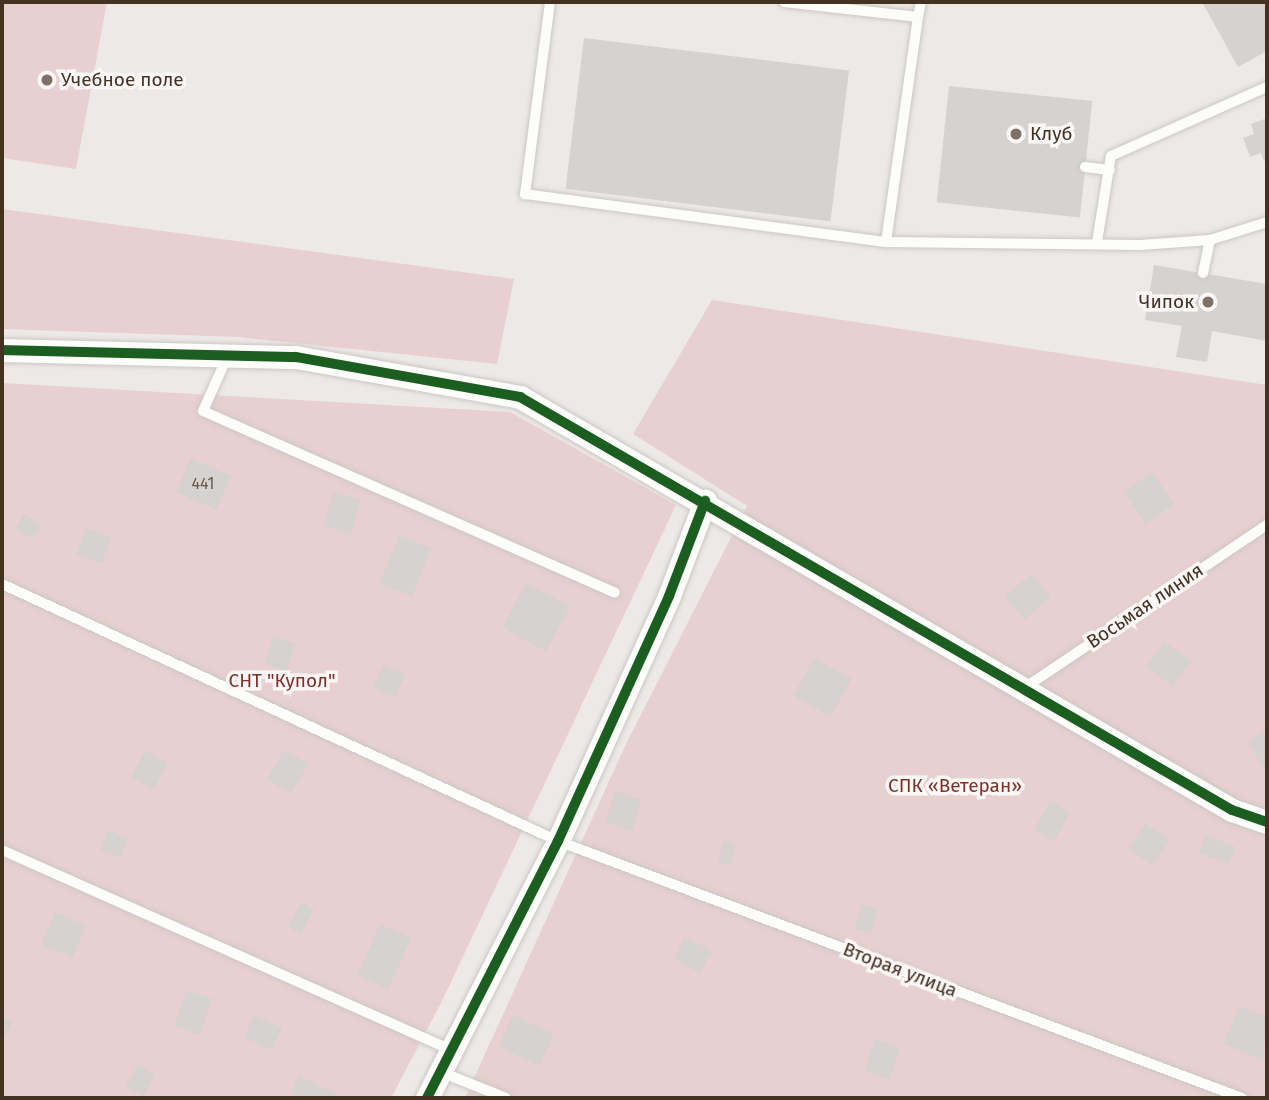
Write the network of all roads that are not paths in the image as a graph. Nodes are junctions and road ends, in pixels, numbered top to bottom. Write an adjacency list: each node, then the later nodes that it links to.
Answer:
1 (550, 2): 10 (lane)
2 (784, 2): 4 (lane)
3 (921, 2): 4 (lane)
4 (918, 17): 10 (lane)
5 (1267, 87): 7 (lane)
6 (1085, 167): 7 (lane)
7 (1110, 170): 11 (lane)
8 (1267, 222): 9 (lane)
9 (1210, 240): 11 (lane); 12 (lane)
10 (886, 242): 11 (lane)
11 (1097, 242)
12 (1203, 273)
13 (2, 350): 14 (street)
14 (228, 355): 15 (street); 18 (lane)
15 (705, 501): 19 (street); 21 (street)
16 (1267, 525): 19 (lane, Восьмая линия)
17 (2, 584): 21 (lane, Вторая улица)
18 (615, 593)
19 (1024, 688): 20 (street)
20 (1267, 822)
21 (558, 841): 23 (street); 27 (lane, Вторая улица)
22 (2, 850): 23 (lane)
23 (452, 1051): 24 (street)
24 (441, 1072): 25 (street); 26 (lane)
25 (427, 1098)
26 (506, 1098)
27 (1242, 1098)

